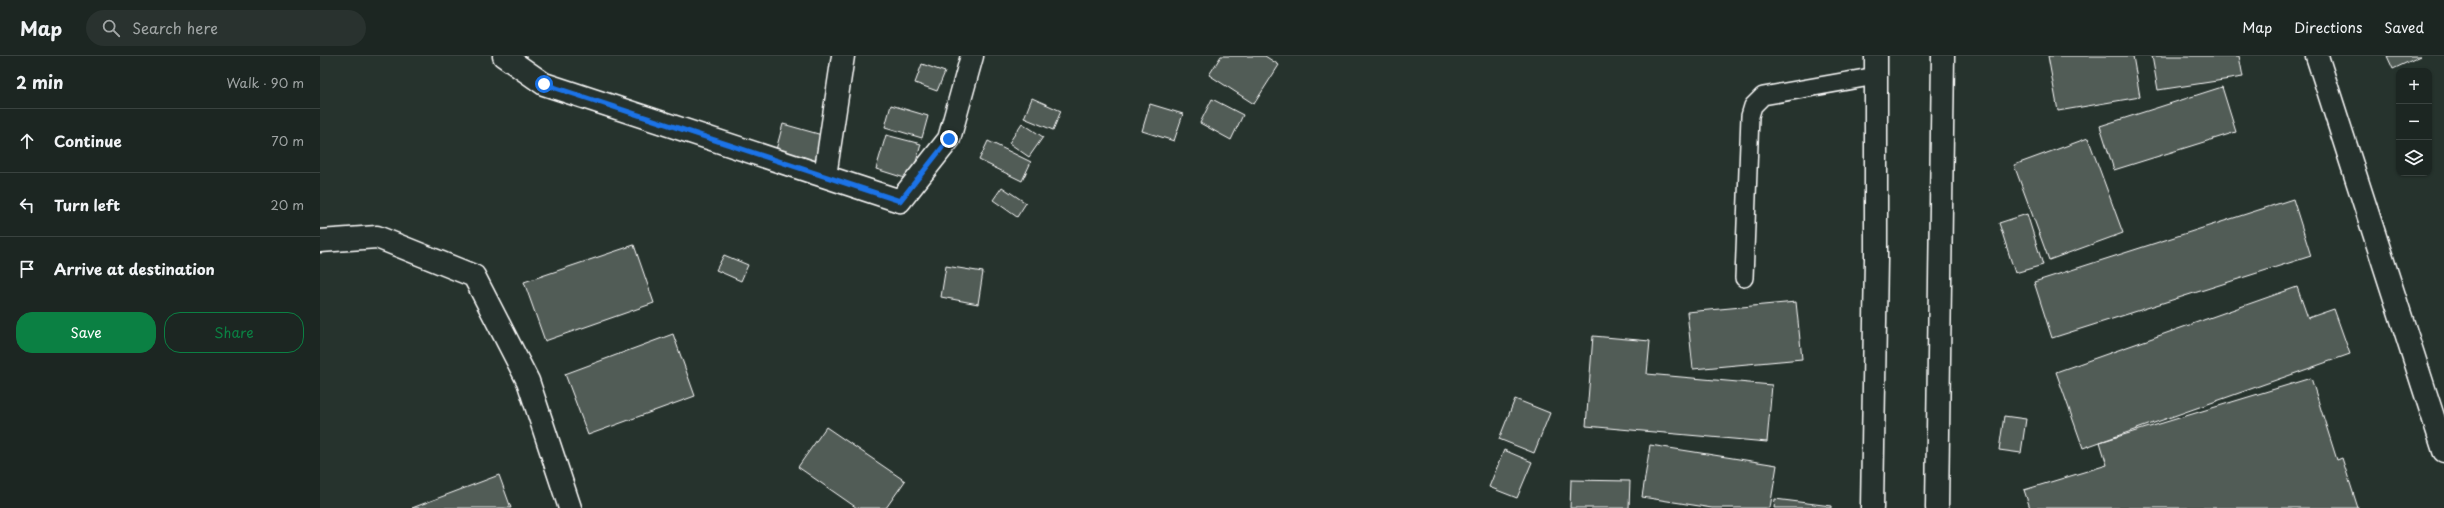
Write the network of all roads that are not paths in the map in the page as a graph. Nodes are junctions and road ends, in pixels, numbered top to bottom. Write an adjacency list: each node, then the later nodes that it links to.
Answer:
1 (504, 56): 7 (street)
2 (843, 56): 7 (street)
3 (972, 56): 7 (street)
4 (1943, 56): 13 (street)
5 (2317, 56): 10 (street)
6 (1876, 66): 9 (lane); 12 (street)
7 (825, 176)
8 (320, 241): 11 (street)
9 (1744, 278)
10 (2444, 451)
11 (570, 508)
12 (1872, 508)
13 (1937, 508)

